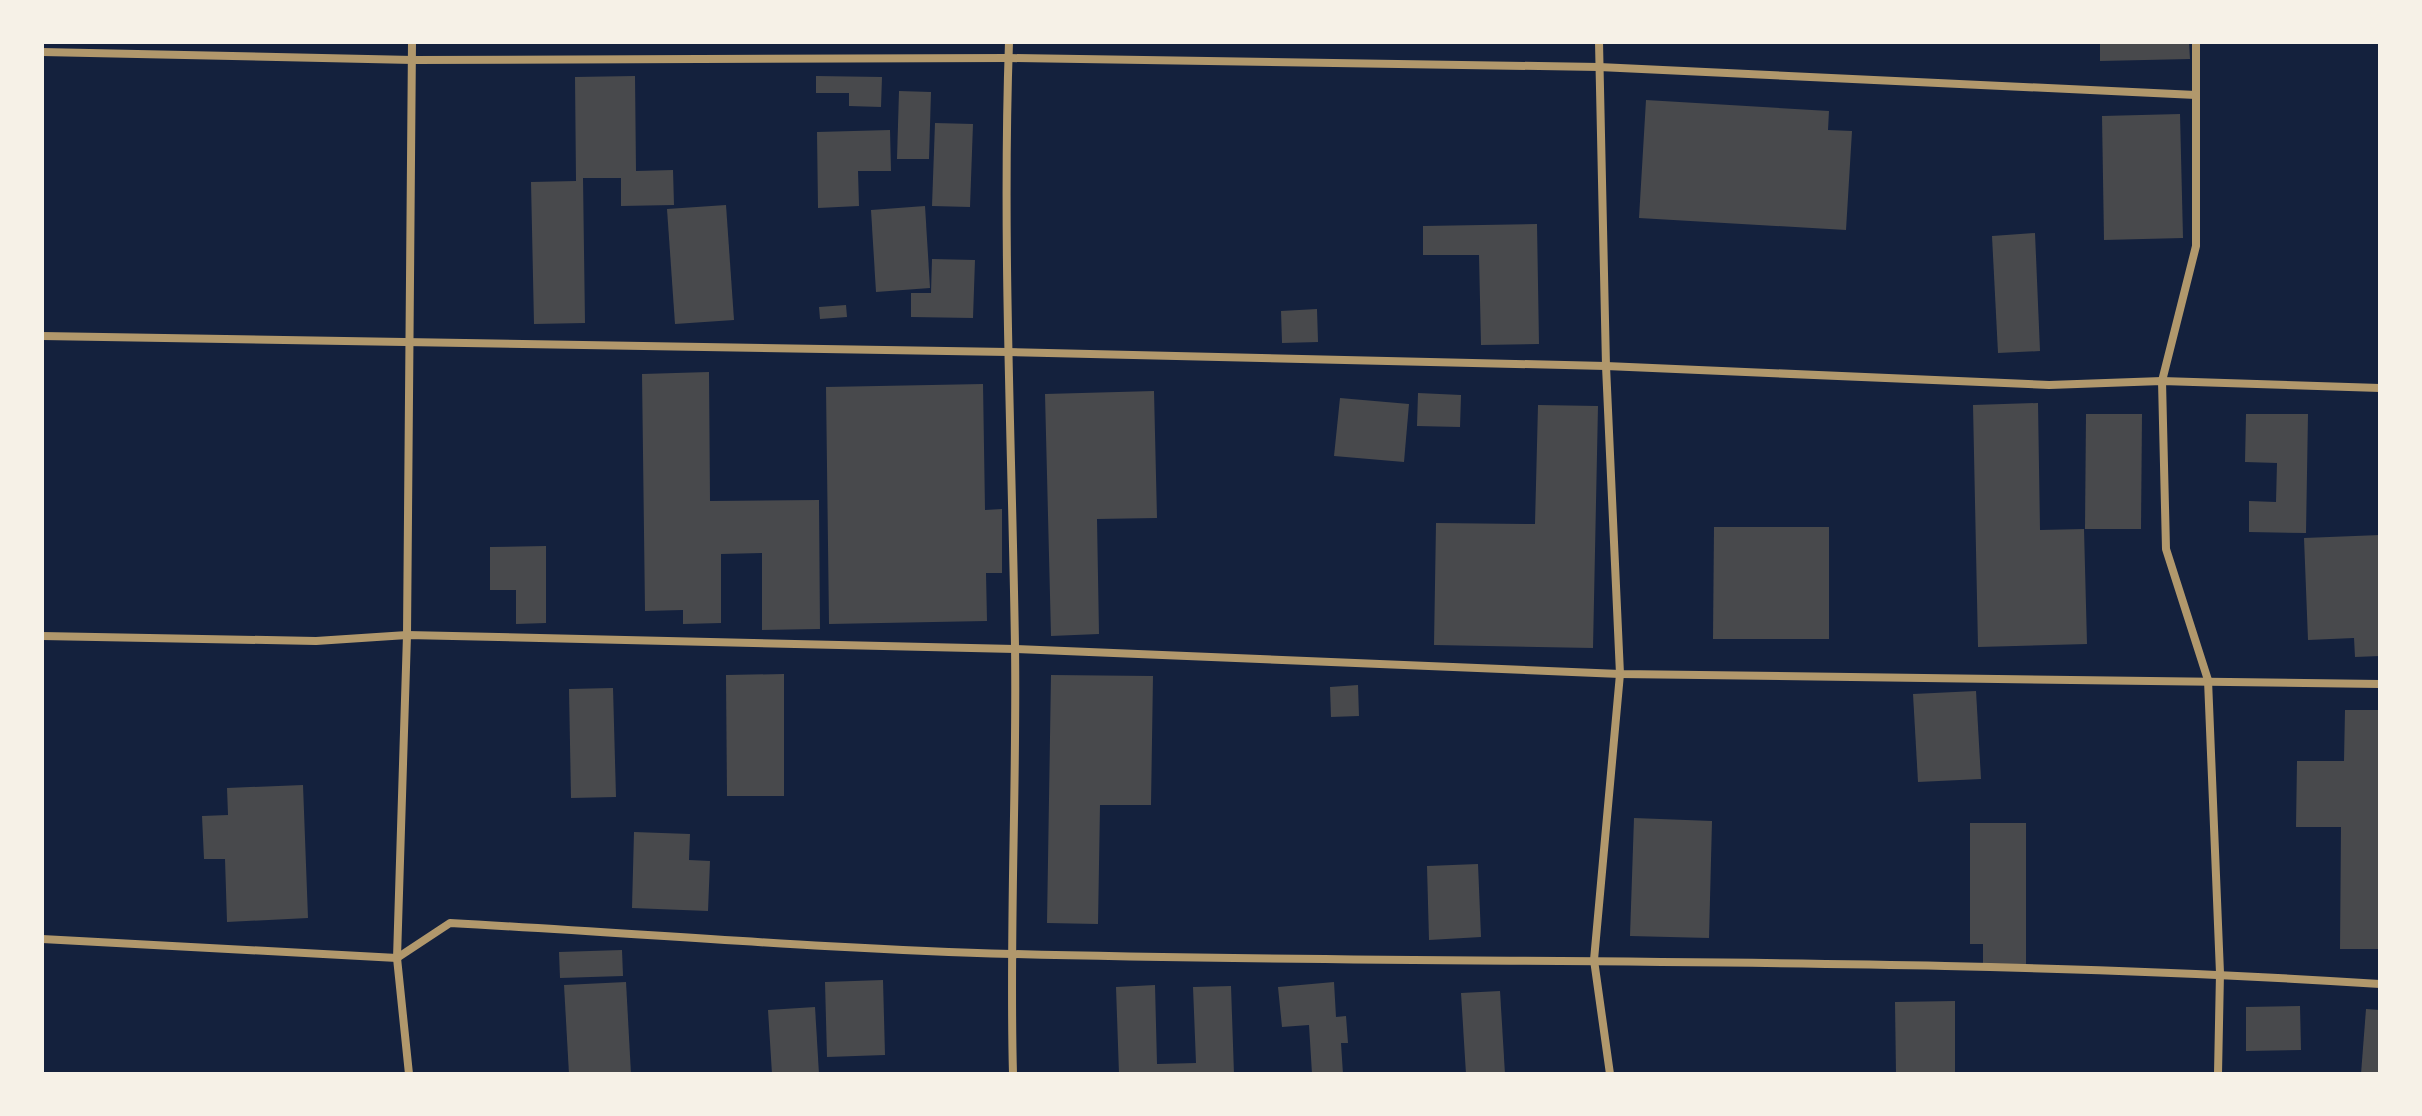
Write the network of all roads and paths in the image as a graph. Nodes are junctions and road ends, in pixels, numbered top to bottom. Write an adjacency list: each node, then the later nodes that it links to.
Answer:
1 (412, 42): 7 (street)
2 (1009, 42): 6 (street)
3 (1599, 42): 8 (street)
4 (2196, 42): 9 (street)
5 (42, 52): 7 (street)
6 (1009, 58): 7 (street); 8 (street); 12 (street)
7 (413, 60): 11 (street)
8 (1599, 67): 9 (street); 13 (street)
9 (2196, 95): 14 (street)
10 (42, 336): 11 (street)
11 (407, 340): 12 (street); 16 (street)
12 (1008, 352): 13 (street); 18 (street)
13 (1606, 366): 14 (street); 19 (street)
14 (2162, 381): 15 (street); 20 (street)
15 (2380, 388)
16 (407, 635): 17 (street); 18 (street); 24 (street)
17 (42, 636)
18 (1015, 649): 19 (street); 23 (street)
19 (1620, 674): 20 (street); 25 (street)
20 (2208, 680): 21 (street); 26 (street)
21 (2380, 684)
22 (42, 939): 24 (street)
23 (1010, 954): 24 (street); 25 (street); 29 (street)
24 (397, 958): 28 (street)
25 (1594, 960): 26 (street); 30 (street)
26 (2220, 973): 27 (street); 31 (street)
27 (2380, 984)
28 (409, 1074)
29 (1013, 1074)
30 (1610, 1074)
31 (2218, 1074)

